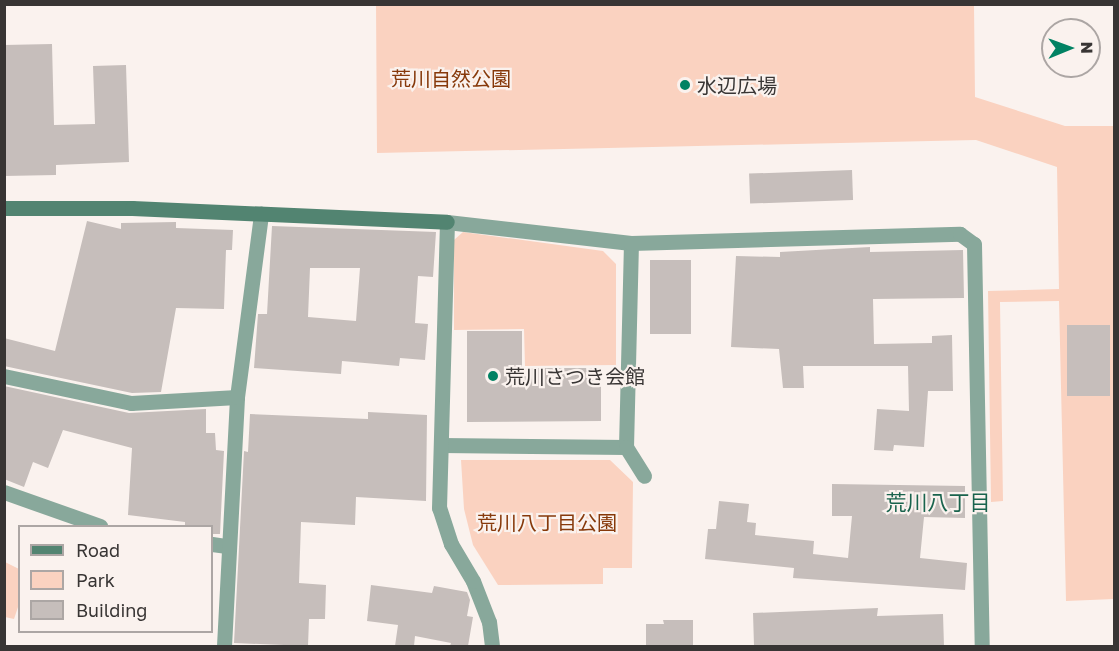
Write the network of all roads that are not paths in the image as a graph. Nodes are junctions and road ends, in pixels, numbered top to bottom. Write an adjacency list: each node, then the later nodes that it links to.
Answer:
1 (4, 207): 2 (street)
2 (261, 214): 3 (street); 6 (street)
3 (447, 222): 4 (street); 7 (street)
4 (631, 243): 8 (street); 15 (street)
5 (4, 375): 6 (street)
6 (237, 397): 12 (street)
7 (441, 446): 8 (street); 14 (street)
8 (626, 447): 9 (street)
9 (644, 476)
10 (4, 492): 11 (street)
11 (97, 525)
12 (219, 545): 13 (street)
13 (224, 646)
14 (492, 646)
15 (982, 646)

